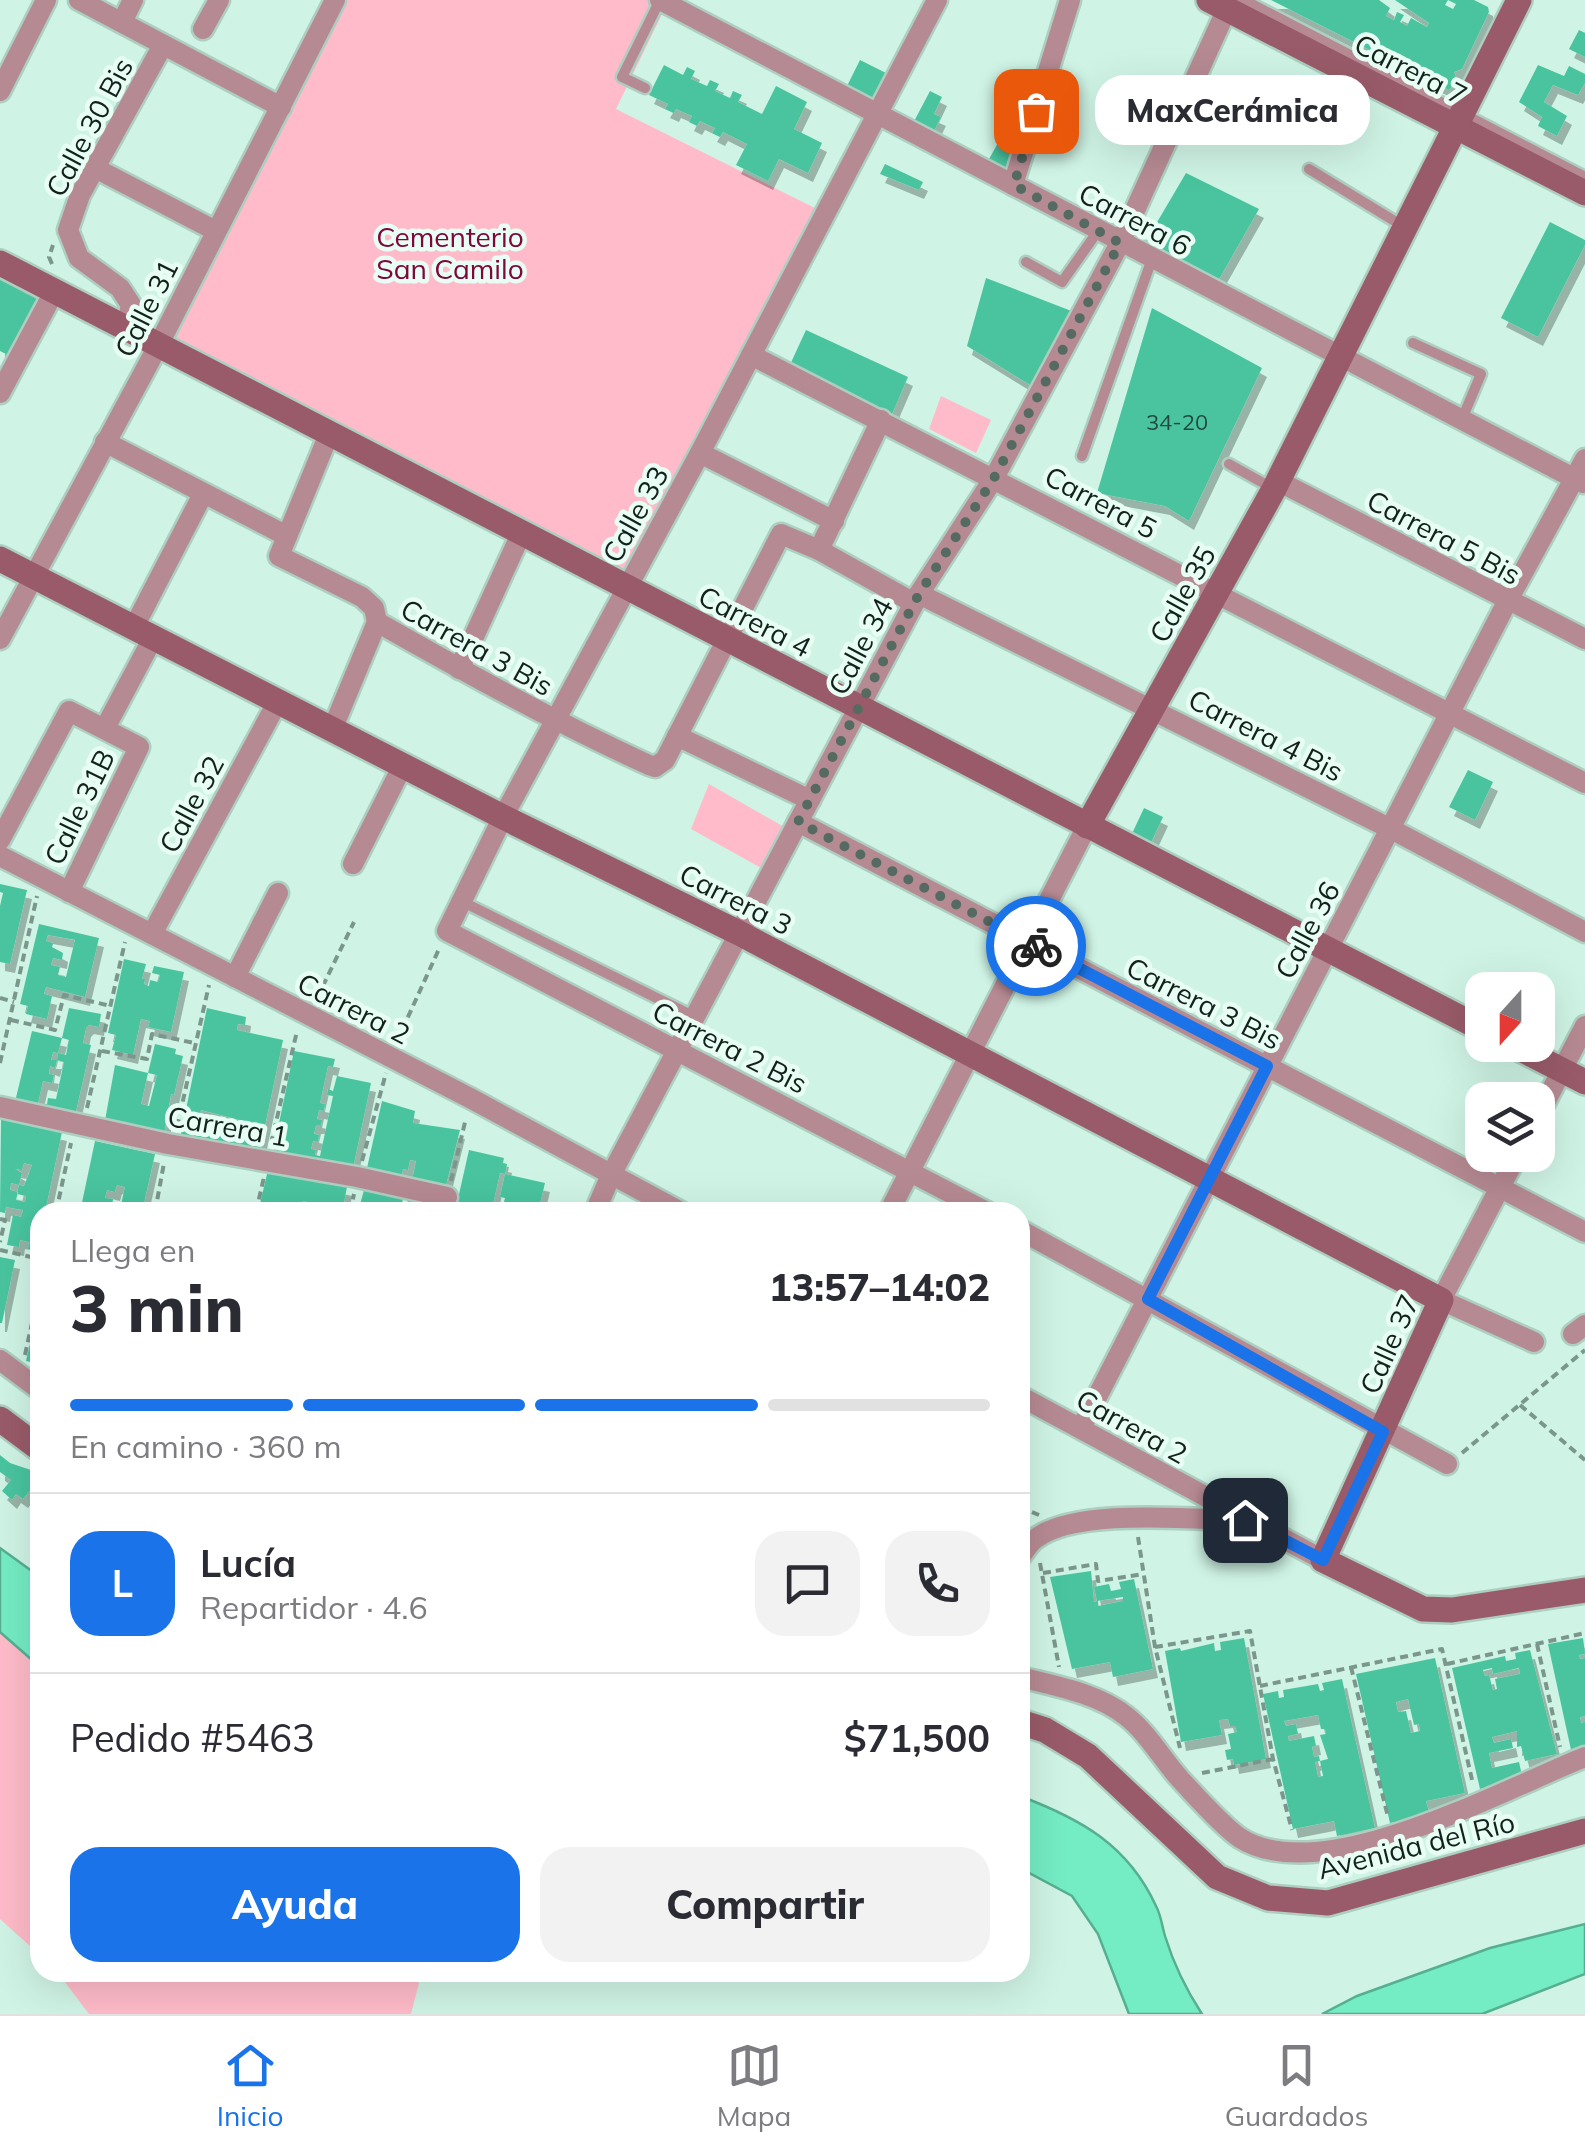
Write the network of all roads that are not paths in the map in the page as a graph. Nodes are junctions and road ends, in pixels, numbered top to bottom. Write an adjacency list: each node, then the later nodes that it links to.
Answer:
1 (46, 0): 15 (street)
2 (79, 0): 11 (street)
3 (134, 0): 11 (street, Calle 30 Bis)
4 (219, 0): 12 (street)
5 (335, 0): 16 (street, Calle 31)
6 (660, 0): 14 (lane); 17 (street, Carrera 6)
7 (937, 0): 17 (street, Calle 33)
8 (1070, 0): 22 (street)
9 (1516, 1): 18 (main road, Calle 35)
10 (1227, 2): 18 (main road, Carrera 7); 27 (street, Calle 34)
11 (122, 22): 13 (street)
12 (203, 29)
13 (163, 45): 16 (street); 19 (street, Calle 30 Bis)
14 (645, 88)
15 (0, 91)
16 (280, 107): 26 (street, Calle 31)
17 (878, 112): 22 (street, Carrera 6); 35 (street, Calle 33)
18 (1460, 120): 21 (lane); 23 (main road, Carrera 7); 24 (main road, Calle 35)
19 (95, 168): 26 (street); 32 (street, Calle 30 Bis)
20 (1308, 169): 24 (lane)
21 (1585, 177)
22 (1014, 185): 25 (street, Carrera 6)
23 (1585, 194)
24 (1406, 228): 36 (main road, Calle 35)
25 (1098, 231): 27 (street, Carrera 6); 29 (lane)
26 (216, 232): 34 (street, Calle 31)
27 (1120, 243): 28 (street, Carrera 6); 46 (street, Calle 34)
28 (1152, 259): 36 (street, Carrera 6); 43 (lane)
29 (1026, 262)
30 (0, 263): 31 (main road, Carrera 4)
31 (44, 286): 32 (main road, Carrera 4); 37 (street)
32 (126, 329): 34 (main road, Carrera 4)
33 (1414, 343): 39 (lane)
34 (158, 346): 40 (main road, Carrera 4); 41 (street, Calle 31)
35 (751, 354): 38 (street, Carrera 5); 42 (street, Calle 33)
36 (1340, 358): 39 (street, Carrera 6); 48 (main road, Calle 35)
37 (0, 393)
38 (880, 420): 46 (street, Carrera 5); 50 (street)
39 (1461, 420): 47 (street, Carrera 6)
40 (329, 434): 51 (main road, Carrera 4); 52 (street)
41 (106, 442): 49 (street); 55 (street, Calle 31)
42 (700, 453): 50 (street); 56 (street, Calle 33)
43 (1082, 456)
44 (1585, 459): 47 (street, Calle 36)
45 (1229, 464): 48 (lane)
46 (994, 478): 57 (street, Carrera 5); 58 (street, Calle 34)
47 (1580, 481): 59 (street, Calle 36)
48 (1276, 485): 57 (main road, Calle 35); 59 (street, Carrera 5 Bis)
49 (203, 494): 52 (street); 61 (street)
50 (834, 521): 53 (street)
51 (521, 534): 56 (main road, Carrera 4); 65 (street)
52 (287, 536): 60 (street, Carrera 3 Bis)
53 (819, 550): 58 (street); 63 (street)
54 (0, 559): 55 (main road, Carrera 3)
55 (34, 576): 61 (main road, Carrera 3); 62 (street, Calle 31)
56 (626, 588): 63 (main road, Carrera 4); 70 (street, Calle 33)
57 (1217, 594): 68 (main road, Calle 35); 69 (street, Carrera 5)
58 (917, 599): 67 (street, Calle 34); 68 (street, Carrera 4 Bis)
59 (1507, 602): 64 (street, Carrera 5 Bis); 69 (street, Calle 36)
60 (377, 622): 65 (street, Carrera 3 Bis); 72 (street)
61 (143, 632): 66 (main road, Carrera 3); 71 (street)
62 (0, 639)
63 (725, 639): 67 (main road, Carrera 4); 73 (street)
64 (1585, 639)
65 (459, 669): 70 (street, Carrera 3 Bis)
66 (278, 701): 72 (main road, Carrera 3); 90 (street, Calle 32)
67 (858, 708): 76 (street, Calle 34); 79 (main road, Carrera 4)
68 (1152, 709): 79 (main road, Calle 35); 80 (street, Carrera 4 Bis)
69 (1452, 714): 75 (street, Carrera 5); 80 (street, Calle 36)
70 (555, 722): 73 (street, Carrera 3 Bis); 77 (street, Calle 33)
71 (105, 728): 81 (street); 84 (street, Calle 31B)
72 (332, 730): 74 (main road, Carrera 3)
73 (677, 736): 76 (street)
74 (403, 765): 77 (main road, Carrera 3); 83 (street)
75 (1585, 783)
76 (810, 800): 78 (street, Calle 34)
77 (503, 817): 86 (street, Calle 33); 89 (main road, Carrera 3)
78 (798, 822): 89 (street, Calle 34); 91 (street, Carrera 3 Bis)
79 (1087, 826): 91 (street, Calle 35); 92 (main road, Carrera 4)
80 (1391, 829): 88 (street, Carrera 4 Bis); 92 (street, Calle 36)
81 (0, 840)
82 (0, 856): 84 (street, Carrera 2)
83 (354, 864)
84 (69, 892): 90 (street, Carrera 2)
85 (278, 893): 93 (street)
86 (461, 901): 87 (street, Calle 33); 94 (lane)
87 (447, 932): 97 (street, Carrera 2 Bis)
88 (1585, 932)
89 (738, 933): 94 (street, Calle 34); 98 (main road, Carrera 3)
90 (152, 934): 93 (street, Carrera 2)
91 (1028, 942): 98 (street, Calle 35); 100 (street, Carrera 3 Bis)
92 (1328, 950): 95 (main road, Carrera 4); 100 (street, Calle 36)
93 (235, 977): 106 (street, Carrera 2)
94 (695, 1017): 97 (street, Calle 34)
95 (1465, 1020)
96 (1585, 1026): 101 (street)
97 (676, 1050): 104 (street, Carrera 2 Bis); 106 (street, Calle 34)
98 (972, 1056): 104 (street, Calle 35); 107 (main road, Carrera 3)
99 (1546, 1062): 101 (main road)
100 (1267, 1066): 107 (street, Calle 36); 108 (street, Carrera 3 Bis)
101 (1573, 1076): 102 (street)
102 (1555, 1097)
103 (0, 1107): 109 (street, Carrera 1)
104 (909, 1170): 112 (street, Calle 35); 113 (street, Carrera 2 Bis)
105 (1508, 1172): 108 (street, Calle 37)
106 (611, 1175): 110 (street, Calle 34); 111 (street, Carrera 2)
107 (1208, 1180): 116 (street, Calle 36); 117 (main road, Carrera 3)
108 (1500, 1188): 114 (street, Carrera 3 Bis); 117 (street, Calle 37)
109 (447, 1198)
110 (599, 1202)
111 (661, 1202)
112 (893, 1202)
113 (968, 1202)
114 (1585, 1232)
115 (1030, 1235): 116 (street)
116 (1148, 1299): 123 (street, Calle 36); 124 (street)
117 (1441, 1300): 118 (street); 124 (main road, Calle 37)
118 (1534, 1342)
119 (0, 1360): 120 (street)
120 (30, 1382)
121 (1030, 1401): 123 (street, Carrera 2)
122 (0, 1419): 125 (main road)
123 (1081, 1428): 127 (street, Carrera 2)
124 (1383, 1432): 126 (street); 129 (main road, Calle 37)
125 (30, 1442)
126 (1447, 1464)
127 (1245, 1520): 128 (street); 129 (street, Carrera 2)
128 (1030, 1545)
129 (1323, 1560): 130 (main road)
130 (1585, 1590)
131 (1030, 1680): 133 (street)
132 (1030, 1725): 134 (main road, Avenida del Río)
133 (1585, 1758)
134 (1585, 1831)

